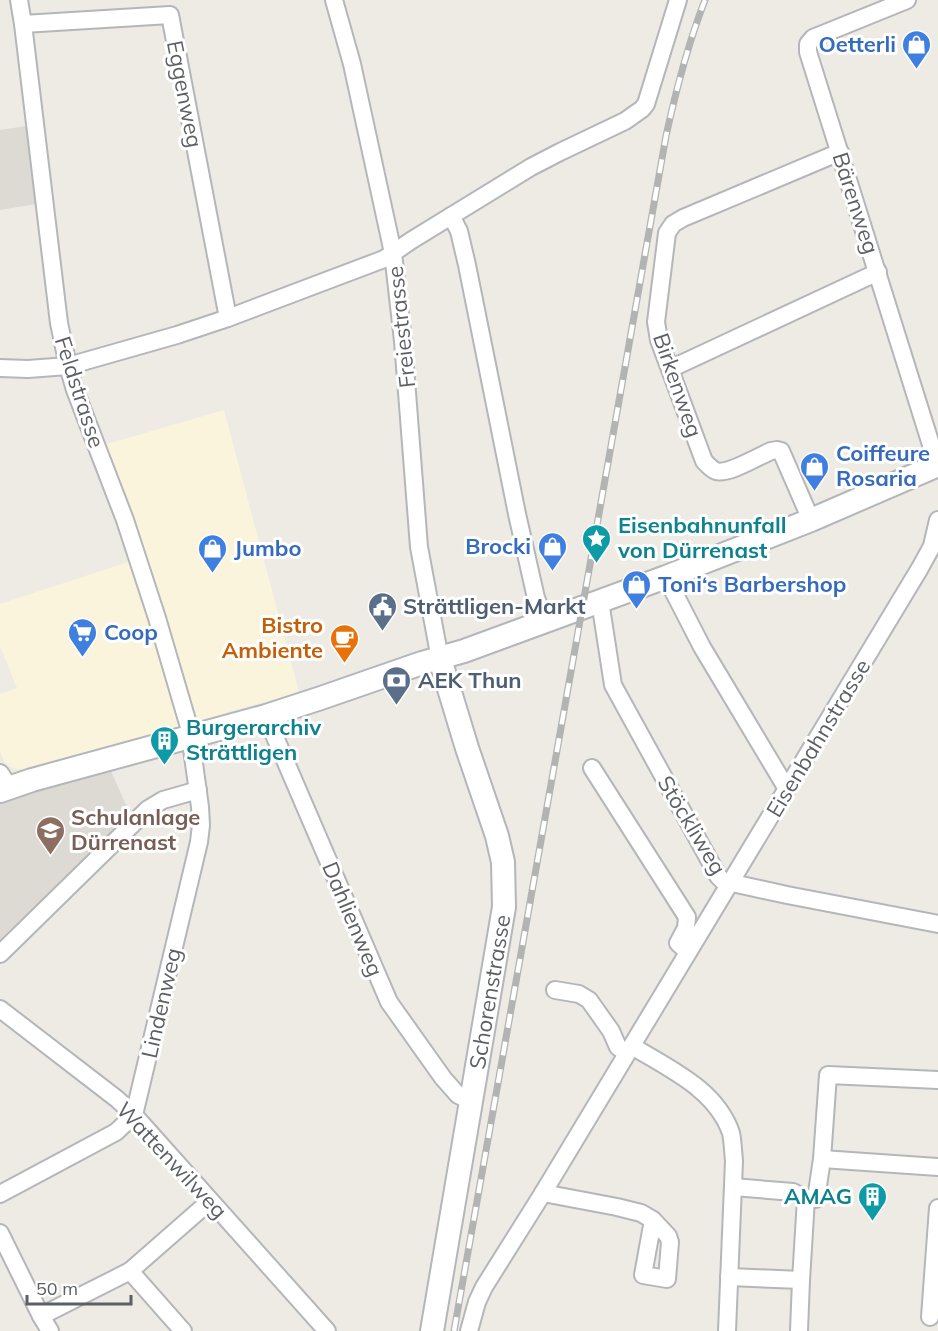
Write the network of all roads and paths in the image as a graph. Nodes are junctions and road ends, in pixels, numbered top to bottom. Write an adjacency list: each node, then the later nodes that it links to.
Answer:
1 (18, 0): 5 (street, Feldstrasse)
2 (334, 0): 8 (street, Freiestrasse)
3 (678, 0): 7 (street)
4 (907, 0): 6 (street, Bärenweg)
5 (23, 24): 10 (street, Eggenweg); 11 (street, Feldstrasse)
6 (840, 152): 9 (street, Bärenweg); 13 (street, Birkenweg)
7 (452, 216): 8 (street); 19 (street)
8 (393, 254): 10 (street); 20 (street, Freiestrasse)
9 (878, 272): 13 (street); 14 (street, Bärenweg)
10 (228, 318): 11 (street)
11 (68, 366): 12 (street); 22 (street, Feldstrasse)
12 (0, 368)
13 (670, 369): 15 (street, Birkenweg)
14 (938, 466): 15 (street)
15 (811, 520): 17 (street)
16 (938, 520): 25 (street, Eisenbahnstrasse)
17 (666, 577): 18 (street); 25 (street)
18 (600, 601): 19 (street); 27 (street, Stöckliweg)
19 (545, 621): 20 (street)
20 (440, 659): 21 (street); 35 (street, Schorenstrasse)
21 (266, 716): 22 (street); 35 (street, Dahlienweg)
22 (191, 737): 24 (street); 26 (street, Lindenweg)
23 (592, 768): 29 (street)
24 (3, 784)
25 (787, 789): 27 (street, Eisenbahnstrasse)
26 (198, 790): 30 (street); 36 (street, Lindenweg)
27 (730, 883): 28 (street, Stöckliweg); 29 (street, Eisenbahnstrasse)
28 (938, 924)
29 (688, 952): 33 (street, Eisenbahnstrasse)
30 (0, 954)
31 (555, 990): 33 (street)
32 (0, 1009): 36 (street, Wattenwilweg)
33 (629, 1050): 39 (street); 40 (street, Eisenbahnstrasse)
34 (938, 1080): 37 (street)
35 (471, 1101): 55 (street, Schorenstrasse)
36 (134, 1115): 41 (street); 43 (street, Wattenwilweg)
37 (822, 1159): 38 (street); 42 (street)
38 (938, 1167)
39 (733, 1187): 42 (street); 48 (street)
40 (543, 1193): 45 (street); 56 (street, Eisenbahnstrasse)
41 (0, 1194)
42 (806, 1198): 49 (street)
43 (210, 1201): 47 (street); 54 (street, Wattenwilweg)
44 (938, 1208): 51 (street)
45 (653, 1220)
46 (0, 1233): 50 (street)
47 (130, 1271): 50 (street); 53 (street)
48 (729, 1277): 49 (street); 57 (street)
49 (801, 1280): 58 (street)
50 (41, 1316): 52 (street)
51 (933, 1322)
52 (50, 1331)
53 (183, 1331)
54 (327, 1331)
55 (432, 1331)
56 (469, 1331)
57 (727, 1331)
58 (800, 1331)

